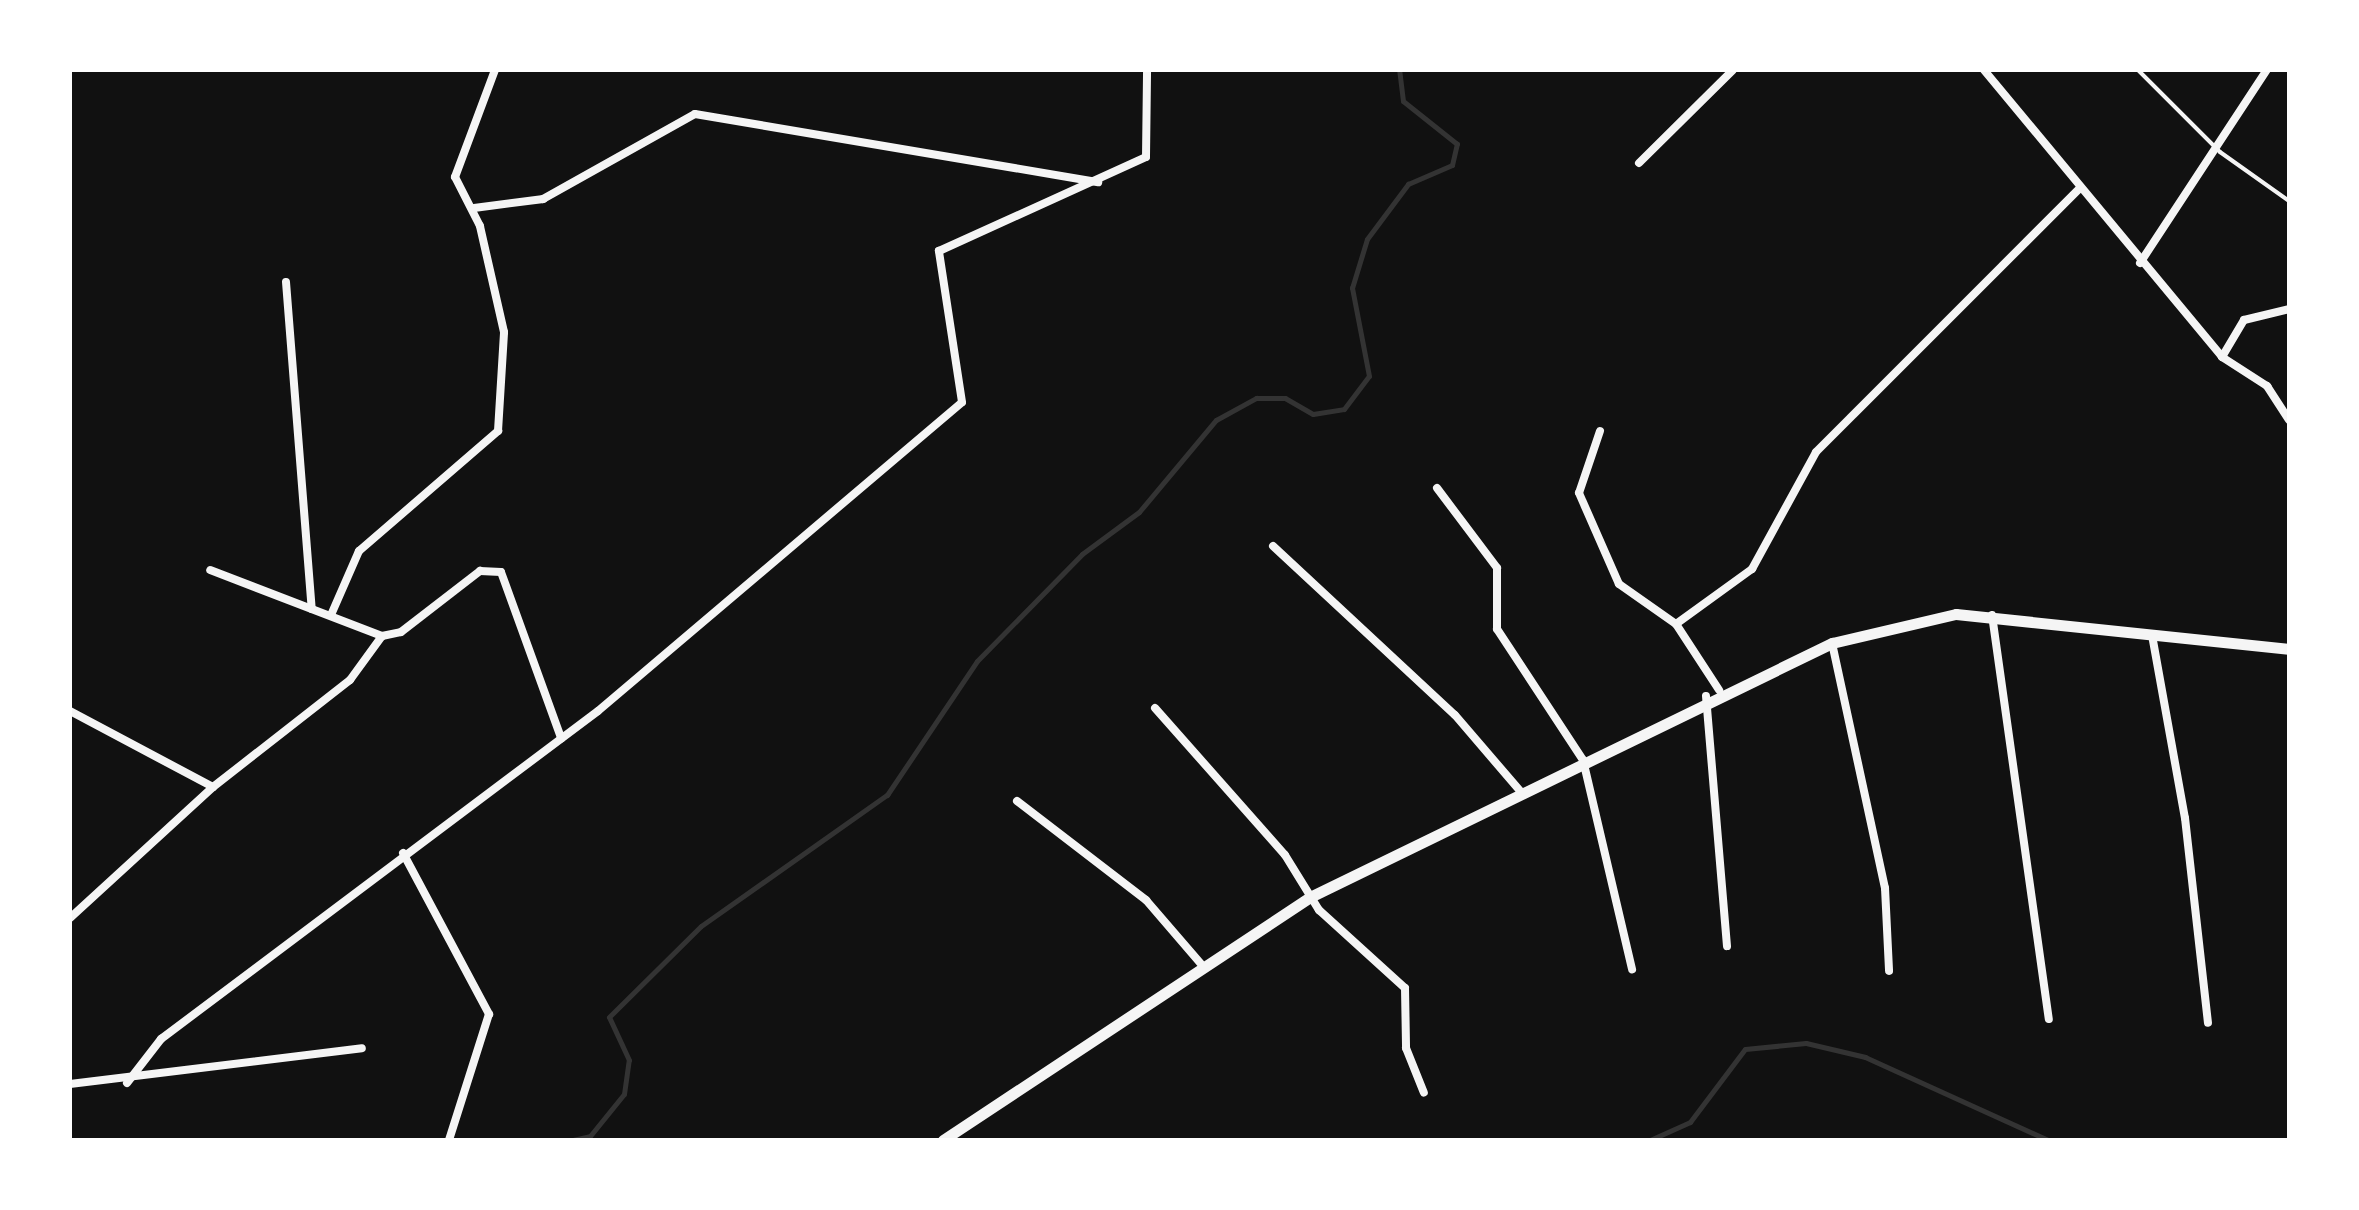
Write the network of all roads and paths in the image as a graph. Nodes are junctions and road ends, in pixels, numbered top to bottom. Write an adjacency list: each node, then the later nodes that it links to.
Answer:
1 (495, 70): 12 (street)
2 (1148, 70): 9 (street)
3 (1733, 70): 8 (street)
4 (1984, 70): 10 (street)
5 (2138, 70): 7 (lane)
6 (2267, 70): 7 (street)
7 (2220, 152): 11 (lane); 13 (street)
8 (1638, 163)
9 (1098, 182): 12 (street); 34 (street)
10 (2078, 190): 13 (street); 25 (street)
11 (2289, 201)
12 (474, 208): 23 (street)
13 (2140, 263): 16 (street)
14 (286, 282): 22 (street)
15 (2289, 309): 16 (street)
16 (2222, 357): 17 (street)
17 (2289, 420)
18 (1600, 431): 25 (street)
19 (1436, 488): 35 (street)
20 (1274, 546): 37 (street)
21 (210, 570): 22 (street)
22 (312, 608): 23 (street)
23 (331, 615): 27 (street)
24 (1992, 615): 26 (main road); 28 (main road); 46 (street)
25 (1676, 624): 30 (street)
26 (2152, 635): 29 (main road); 47 (street)
27 (382, 636): 34 (street); 36 (street)
28 (1832, 642): 30 (main road); 45 (street)
29 (2289, 648)
30 (1719, 690): 31 (main road)
31 (1706, 696): 35 (main road); 42 (street)
32 (1155, 708): 40 (street)
33 (70, 712): 36 (street)
34 (561, 738): 39 (street)
35 (1582, 760): 37 (main road); 44 (street)
36 (212, 787): 41 (street)
37 (1521, 792): 40 (main road)
38 (1018, 802): 43 (street)
39 (403, 853): 49 (street); 52 (street)
40 (1310, 896): 43 (main road); 51 (street)
41 (70, 918)
42 (1727, 946)
43 (1201, 964): 53 (main road)
44 (1632, 968)
45 (1890, 971)
46 (2049, 1019)
47 (2208, 1023)
48 (362, 1048): 49 (street)
49 (127, 1083): 50 (street)
50 (70, 1084)
51 (1424, 1093)
52 (449, 1140)
53 (943, 1140)

